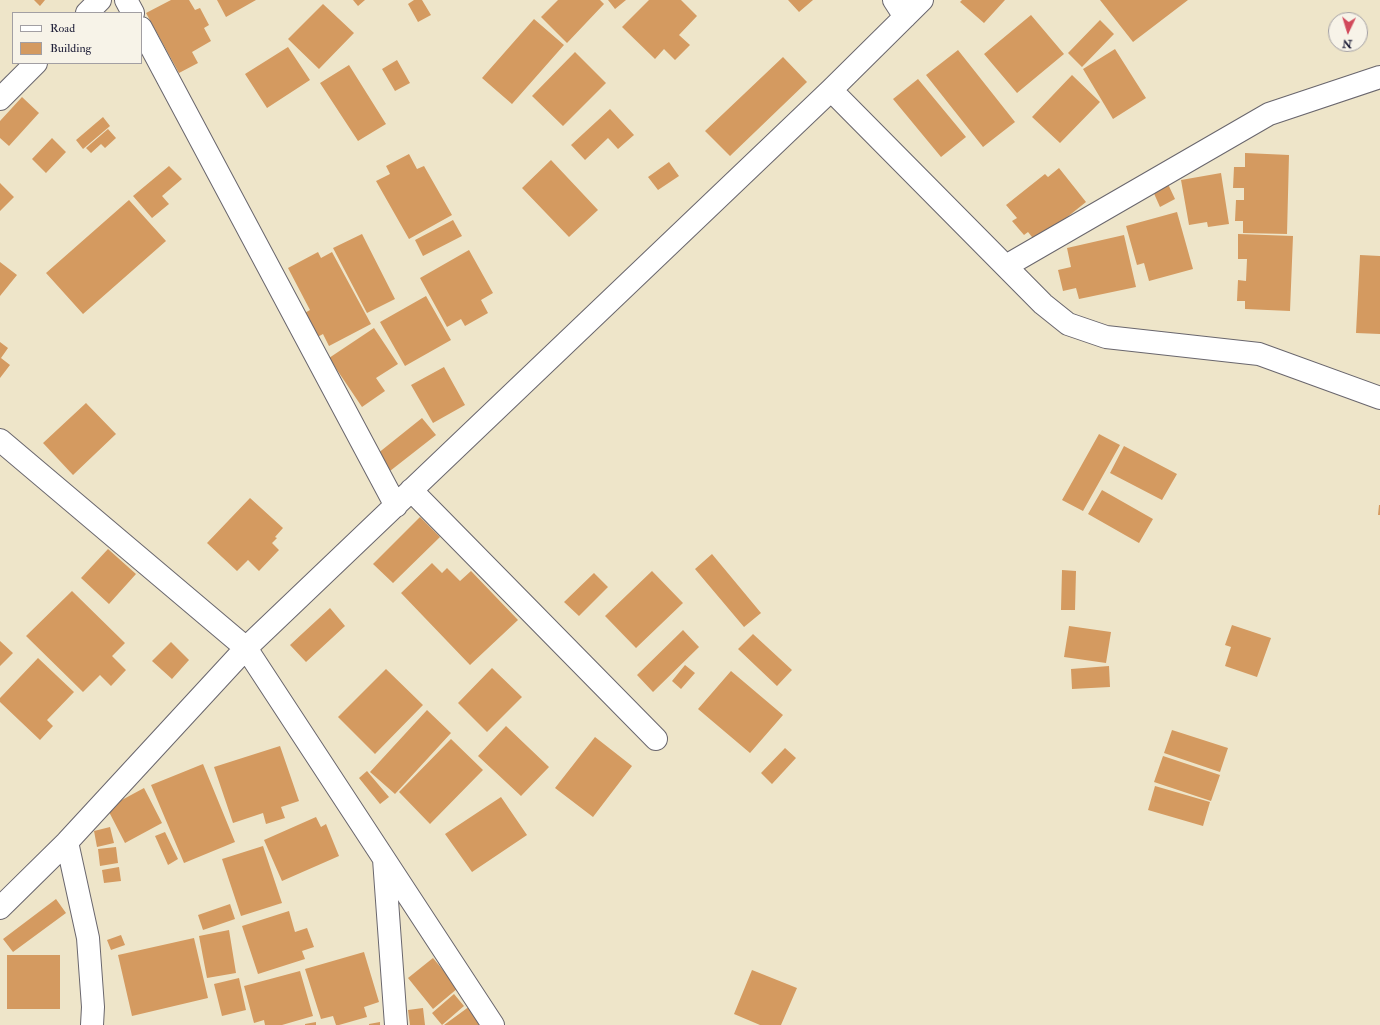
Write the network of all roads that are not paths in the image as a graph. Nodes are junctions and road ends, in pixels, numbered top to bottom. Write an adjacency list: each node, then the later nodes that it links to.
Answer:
1 (100, 0): 5 (street)
2 (126, 0): 6 (street)
3 (922, 0): 4 (street)
4 (900, 8): 10 (street)
5 (87, 12)
6 (132, 12)
7 (142, 30): 16 (street)
8 (35, 64): 11 (street)
9 (1380, 77): 12 (street)
10 (831, 90): 12 (street); 15 (street)
11 (0, 99)
12 (1006, 266): 13 (street)
13 (1380, 398)
14 (0, 440): 17 (street)
15 (411, 490): 16 (street); 18 (street)
16 (396, 506): 17 (street)
17 (246, 648): 19 (street); 20 (street)
18 (656, 739)
19 (68, 842): 21 (street); 22 (street)
20 (384, 858): 23 (street); 24 (street)
21 (0, 908)
22 (92, 1025)
23 (396, 1025)
24 (493, 1025)

